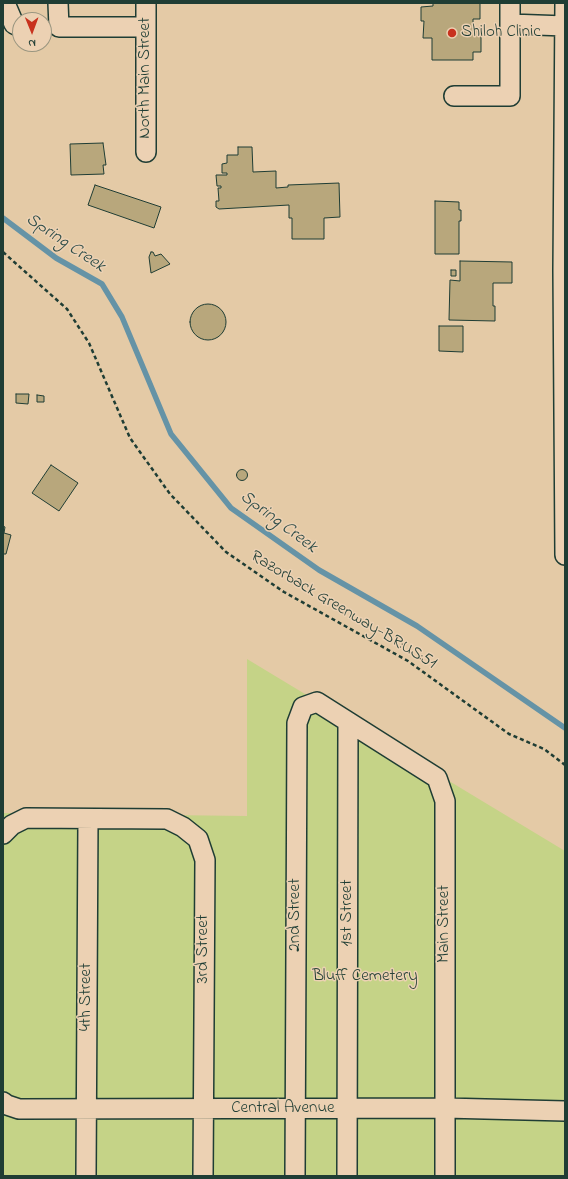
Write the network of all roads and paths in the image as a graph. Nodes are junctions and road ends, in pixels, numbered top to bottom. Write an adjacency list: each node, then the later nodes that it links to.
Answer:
1 (5, 3): 6 (street)
2 (58, 3): 7 (street)
3 (146, 3): 10 (street, North Main Street)
4 (510, 3): 8 (street)
5 (565, 3): 9 (street)
6 (12, 19)
7 (52, 24)
8 (510, 24): 9 (street); 12 (street)
9 (565, 26): 15 (street)
10 (146, 27): 11 (street); 13 (street, North Main Street)
11 (52, 28)
12 (454, 96)
13 (146, 152)
14 (3, 252): 19 (path, Razorback Greenway-BR:US:51)
15 (564, 270): 16 (street)
16 (564, 324): 17 (street)
17 (565, 555)
18 (348, 722): 24 (street, 2nd Street); 25 (street, 1st Street); 26 (street, Main Street)
19 (565, 765)
20 (88, 819): 21 (street, 3rd Street); 23 (street, 4th Street); 27 (street, 3rd Street)
21 (3, 834)
22 (3, 1102): 23 (street, Central Avenue)
23 (87, 1108): 27 (street, Central Avenue); 29 (street, 4th Street)
24 (295, 1108): 25 (street, Central Avenue); 27 (street, Central Avenue); 31 (street, 2nd Street)
25 (348, 1108): 26 (street, Central Avenue); 32 (street, 1st Street)
26 (445, 1108): 28 (street, Central Avenue); 33 (street, Main Street)
27 (203, 1109): 30 (street, 3rd Street)
28 (565, 1111)
29 (86, 1176)
30 (203, 1176)
31 (295, 1176)
32 (347, 1176)
33 (445, 1176)

